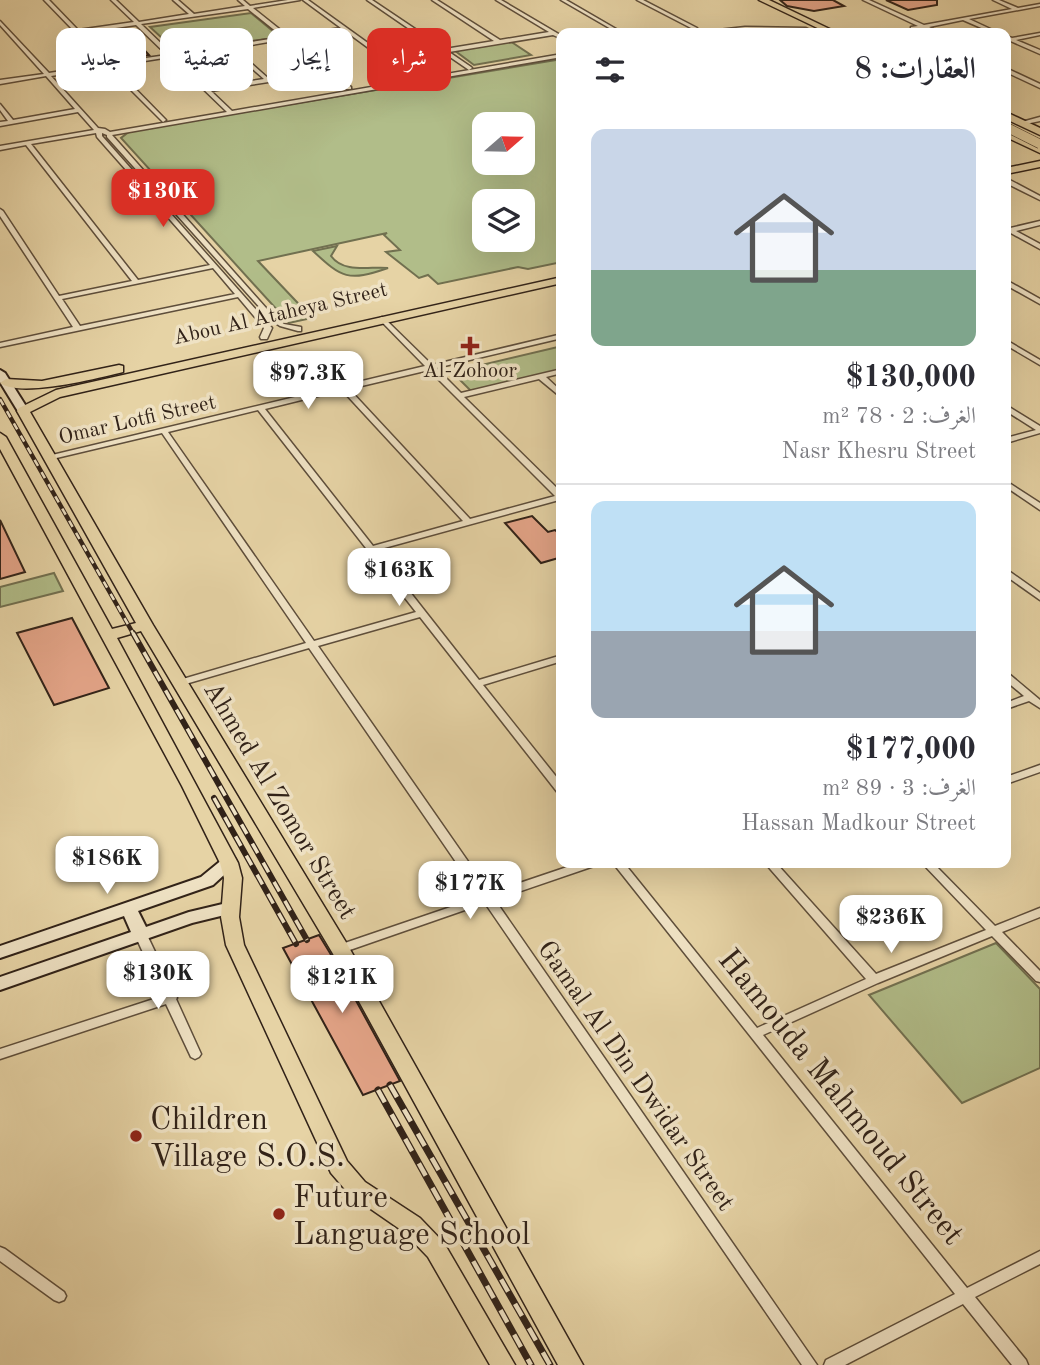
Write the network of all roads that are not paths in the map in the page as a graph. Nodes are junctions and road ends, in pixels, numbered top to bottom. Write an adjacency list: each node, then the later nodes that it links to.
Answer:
1 (46, 0): 27 (street)
2 (113, 0): 24 (street)
3 (175, 0): 20 (street)
4 (240, 0): 18 (street)
5 (298, 0): 18 (street)
6 (305, 0): 30 (street)
7 (369, 0): 31 (street)
8 (434, 0): 47 (street)
9 (498, 0): 42 (street)
10 (563, 0): 32 (street)
11 (631, 0): 33 (street)
12 (639, 0): 34 (street)
13 (852, 0): 39 (street)
14 (865, 0): 26 (street)
15 (995, 0): 19 (street)
16 (759, 2): 37 (main road); 38 (main road)
17 (1040, 5): 19 (street)
18 (249, 7): 20 (street); 29 (street)
19 (1017, 9): 21 (street)
20 (193, 16): 24 (street)
21 (964, 19): 26 (street); 41 (street)
22 (784, 21): 25 (street)
23 (0, 22): 60 (street)
24 (137, 24): 28 (street); 48 (street)
25 (774, 24): 35 (street); 36 (street)
26 (923, 26): 39 (street); 40 (street)
27 (74, 28)
28 (108, 28)
29 (274, 28)
30 (343, 28)
31 (410, 28)
32 (612, 28)
33 (679, 28)
34 (693, 28)
35 (731, 28)
36 (780, 28)
37 (805, 28)
38 (821, 28)
39 (913, 28)
40 (928, 28)
41 (985, 28)
42 (553, 33): 44 (street); 47 (street)
43 (1040, 34): 45 (street)
44 (556, 35)
45 (1011, 38)
46 (1011, 39): 50 (street)
47 (499, 42): 49 (street)
48 (160, 46)
49 (451, 50)
50 (1040, 52)
51 (556, 54): 56 (street)
52 (556, 54): 70 (street)
53 (451, 56): 56 (street)
54 (1011, 66): 62 (street)
55 (253, 67): 61 (street)
56 (469, 68): 57 (street)
57 (451, 71)
58 (1011, 72): 64 (street)
59 (56, 74): 60 (street)
60 (47, 75): 63 (street); 69 (street)
61 (267, 79)
62 (1040, 79)
63 (0, 82)
64 (1040, 86)
65 (135, 91): 73 (street)
66 (207, 91): 70 (street)
67 (338, 91): 70 (street)
68 (0, 106): 74 (street)
69 (79, 110): 74 (street); 79 (street)
70 (229, 111): 73 (street); 81 (street)
71 (1011, 118): 75 (main road)
72 (1040, 119): 75 (street)
73 (163, 120): 79 (street)
74 (12, 122): 76 (street)
75 (1021, 123): 80 (main road)
76 (0, 124)
77 (1011, 125): 84 (main road, bridge)
78 (1011, 129): 84 (main road, bridge)
79 (97, 132): 81 (street); 85 (street); 100 (street)
80 (1040, 132)
81 (110, 135): 108 (street)
82 (1011, 135): 83 (main road)
83 (1026, 142): 84 (main road); 87 (main road)
84 (1040, 142)
85 (28, 144): 86 (street); 103 (street)
86 (0, 148)
87 (1040, 150)
88 (1040, 164): 89 (main road)
89 (1011, 170)
90 (1040, 173): 91 (main road)
91 (1011, 179)
92 (1011, 183): 93 (street)
93 (1040, 198)
94 (0, 211): 95 (street)
95 (3, 220): 106 (street)
96 (1040, 223): 97 (street)
97 (1011, 230)
98 (1011, 232): 99 (street)
99 (1040, 247)
100 (214, 266): 103 (street); 105 (street)
101 (556, 271): 112 (main road, Abou Al Ataheya Street)
102 (556, 281): 109 (main road, Abou Al Ataheya Street)
103 (136, 282): 106 (street)
104 (1011, 285): 107 (street)
105 (239, 295): 110 (street); 111 (street)
106 (58, 298): 111 (street)
107 (1040, 302)
108 (273, 319): 110 (street); 112 (street)
109 (383, 319): 118 (street); 123 (main road, Abou Al Ataheya Street)
110 (263, 321): 113 (street)
111 (78, 329): 115 (street)
112 (298, 329): 113 (main road, Abou Al Ataheya Street)
113 (264, 337): 123 (main road, Abou Al Ataheya Street)
114 (556, 338): 118 (street, Omar Lotfi Street)
115 (0, 345)
116 (1011, 345): 117 (street)
117 (1040, 363)
118 (430, 368): 122 (street, Omar Lotfi Street); 125 (street)
119 (556, 372): 120 (street)
120 (540, 376): 124 (street); 125 (street)
121 (3, 378): 123 (main road, Abou Al Ataheya Street); 128 (main road)
122 (344, 387): 126 (street, Omar Lotfi Street); 140 (street)
123 (54, 389): 128 (main road, Abou Al Ataheya Street)
124 (556, 391)
125 (458, 396): 135 (street)
126 (260, 408): 130 (street, Omar Lotfi Street); 141 (street)
127 (1011, 410): 129 (street)
128 (23, 411): 133 (main road, Ahmed Al Zomor Street)
129 (1040, 430): 132 (street)
130 (164, 431): 133 (street, Omar Lotfi Street); 147 (street, Gamal Al Din Dwidar Street)
131 (0, 438): 146 (main road)
132 (1011, 439)
133 (48, 458): 145 (main road, Ahmed Al Zomor Street)
134 (1011, 487): 136 (street)
135 (556, 492)
136 (1020, 493): 137 (street); 139 (street)
137 (1011, 496)
138 (556, 498): 140 (street)
139 (1040, 507)
140 (468, 522): 141 (street)
141 (372, 549): 144 (street)
142 (1011, 576): 143 (street)
143 (1040, 597)
144 (422, 612): 147 (street); 151 (street)
145 (145, 625): 146 (main road); 150 (main road, Ahmed Al Zomor Street)
146 (109, 635): 157 (main road)
147 (312, 645): 150 (street); 162 (street, Gamal Al Din Dwidar Street)
148 (556, 660): 151 (street)
149 (1011, 680): 152 (street)
150 (179, 682): 168 (main road, Ahmed Al Zomor Street)
151 (478, 683): 156 (street)
152 (1036, 701): 153 (street)
153 (1011, 705)
154 (1040, 768): 155 (street)
155 (1011, 779)
156 (556, 782)
157 (229, 863): 163 (main road); 164 (main road)
158 (575, 868): 162 (street)
159 (622, 868): 174 (street, Hamouda Mahmoud Street)
160 (774, 868): 171 (street)
161 (932, 868): 166 (street)
162 (487, 898): 168 (street); 183 (street, Gamal Al Din Dwidar Street)
163 (129, 908): 167 (main road); 169 (main road)
164 (231, 908): 167 (main road); 181 (main road)
165 (1040, 912): 166 (street)
166 (992, 930): 170 (street); 171 (street)
167 (141, 935): 172 (main road); 173 (street)
168 (340, 949): 182 (main road, Ahmed Al Zomor Street)
169 (0, 951)
170 (1040, 978)
171 (874, 980): 174 (street)
172 (0, 984)
173 (171, 998): 175 (street); 176 (street)
174 (757, 1032): 179 (street, Hamouda Mahmoud Street)
175 (0, 1054)
176 (195, 1054)
177 (0, 1253): 180 (street)
178 (1040, 1257): 179 (street)
179 (966, 1295): 184 (street); 185 (street, Hamouda Mahmoud Street)
180 (60, 1296)
181 (503, 1365)
182 (571, 1365)
183 (810, 1365)
184 (831, 1365)
185 (1021, 1365)

